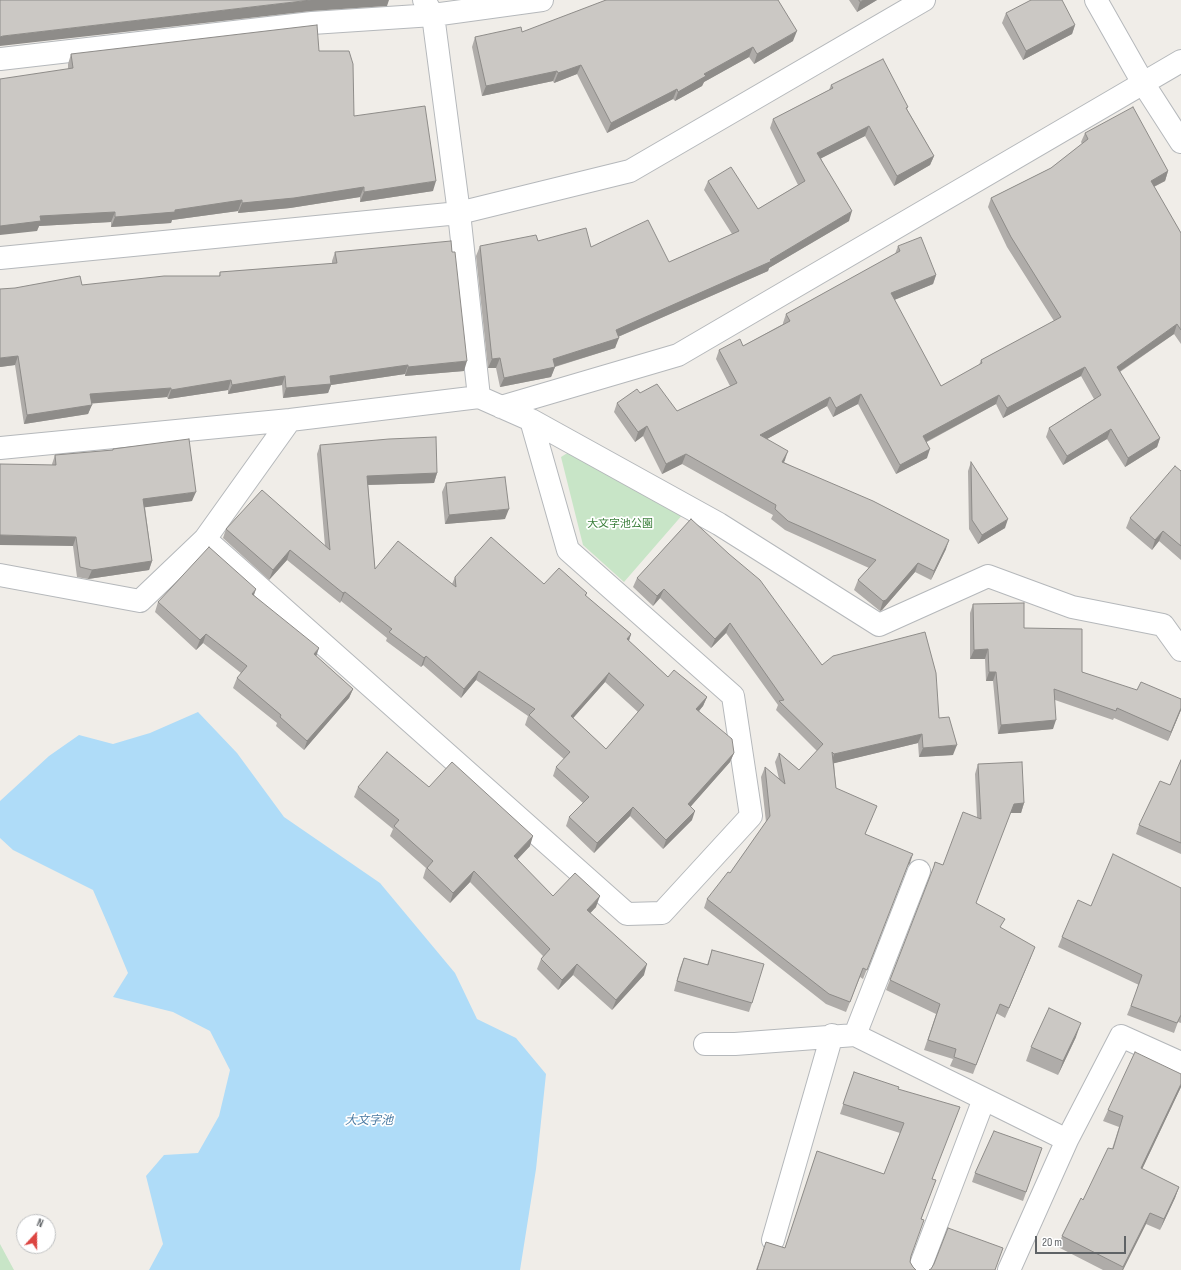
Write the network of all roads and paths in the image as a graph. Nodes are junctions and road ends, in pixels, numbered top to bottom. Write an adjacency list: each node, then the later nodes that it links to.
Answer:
1 (542, 0): 4 (street)
2 (924, 0): 9 (street)
3 (1096, 0): 7 (street)
4 (428, 8): 5 (street); 9 (street)
5 (0, 59)
6 (1181, 60): 7 (street)
7 (1143, 83): 8 (street); 12 (street)
8 (1181, 142)
9 (459, 213): 10 (street); 11 (street)
10 (0, 258)
11 (479, 397): 12 (street); 13 (street)
12 (501, 407): 14 (street)
13 (290, 420): 15 (street); 16 (street)
14 (531, 420): 16 (street); 18 (street)
15 (0, 448)
16 (205, 539): 17 (street)
17 (0, 575)
18 (1181, 650)
19 (919, 871): 20 (street)
20 (855, 1035): 21 (street); 24 (street)
21 (832, 1036): 22 (street); 26 (street)
22 (705, 1044)
23 (1181, 1063): 25 (street)
24 (984, 1099): 25 (street); 27 (street)
25 (1067, 1140): 28 (street)
26 (774, 1240)
27 (918, 1270)
28 (1009, 1270)

